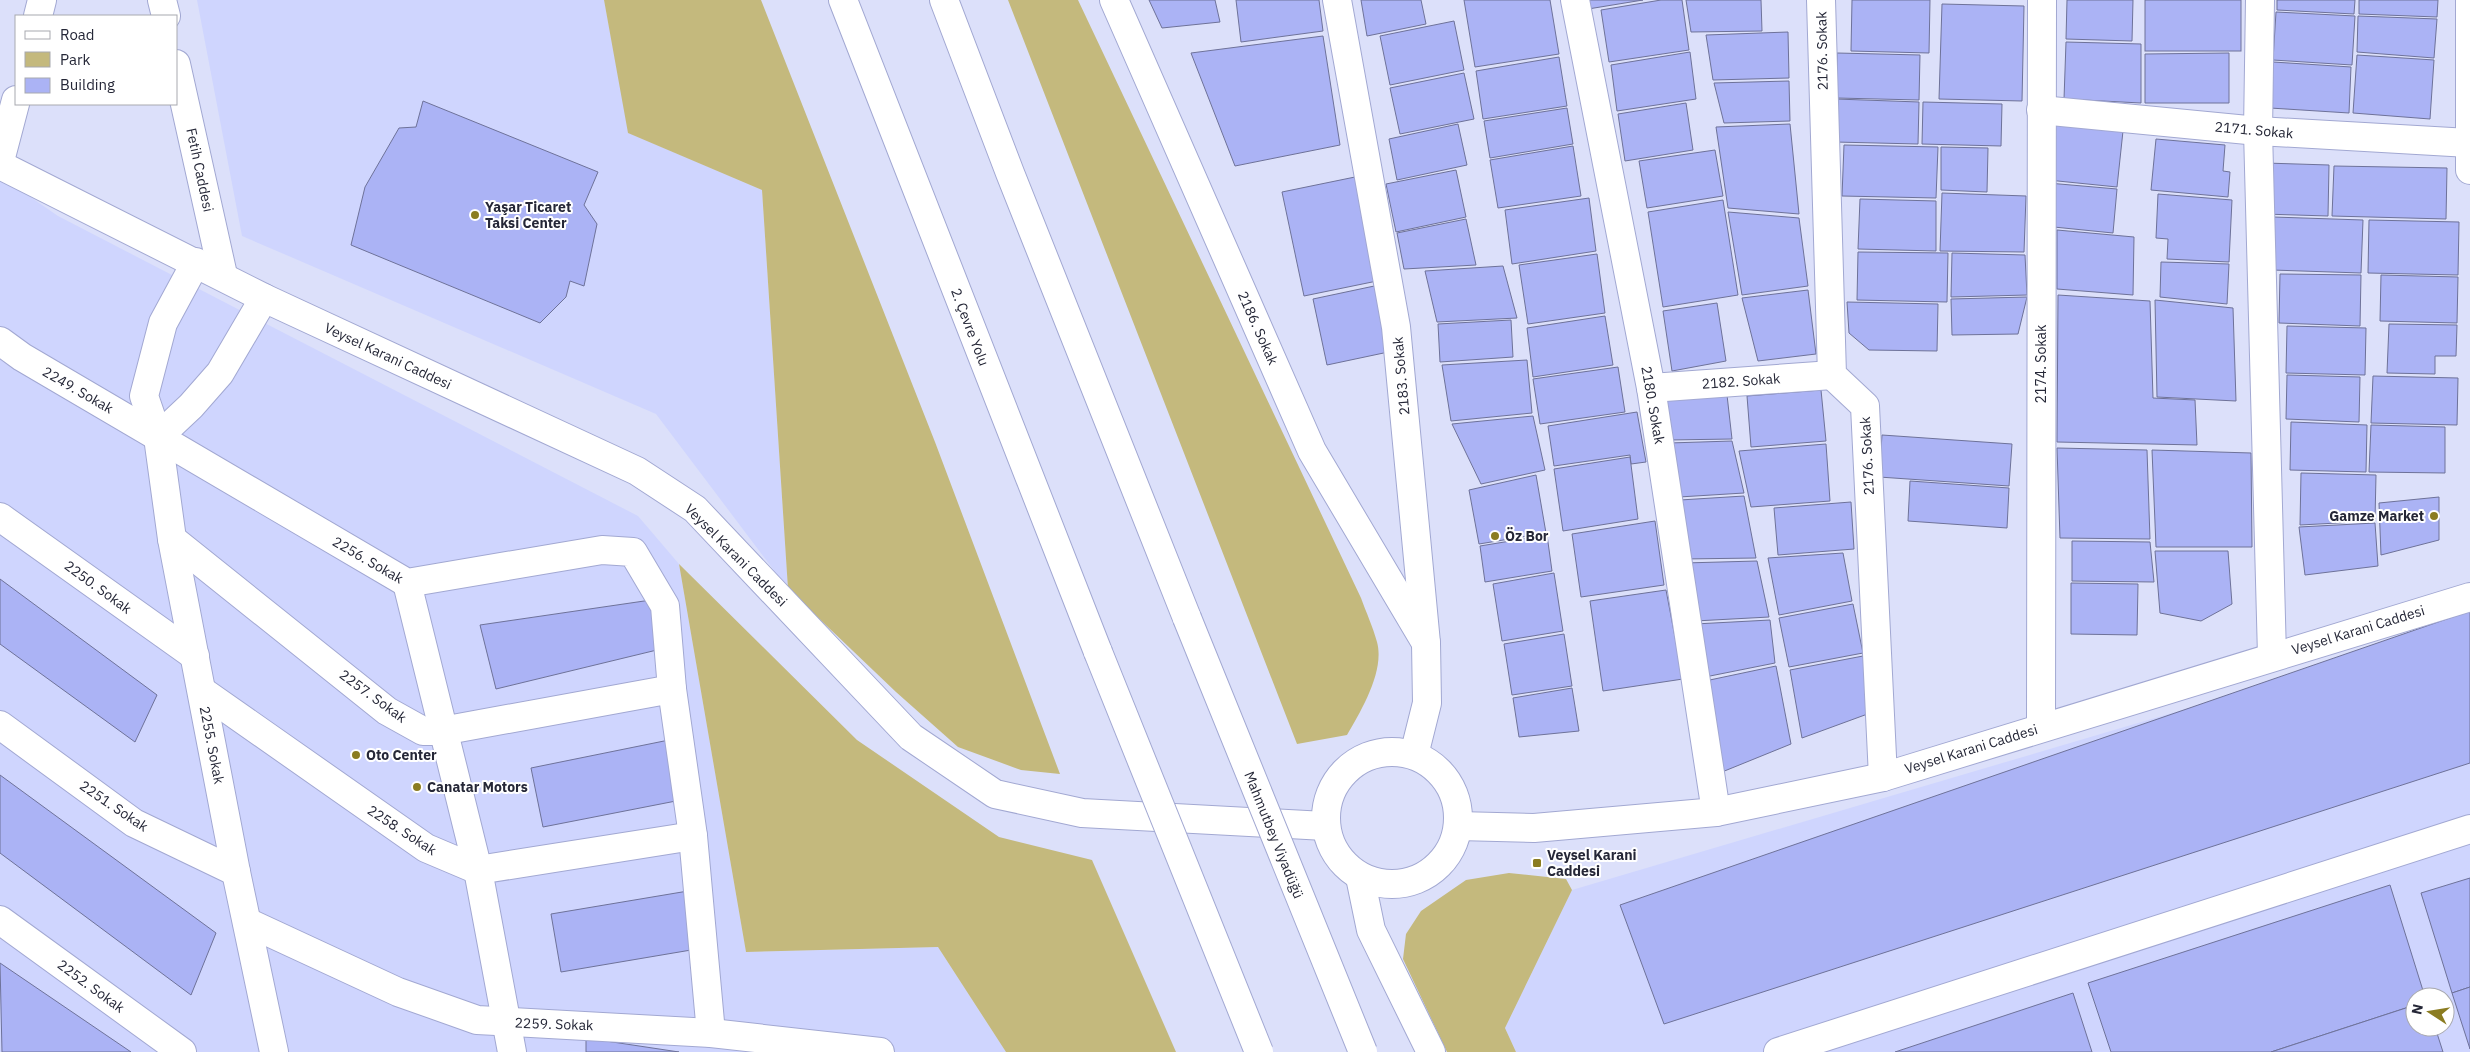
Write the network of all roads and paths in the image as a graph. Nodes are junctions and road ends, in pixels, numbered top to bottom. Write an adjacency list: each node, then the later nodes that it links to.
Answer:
1 (42, 0): 12 (main road)
2 (162, 0): 13 (main road)
3 (843, 0): 58 (main road, 2. Çevre Yolu, bridge)
4 (944, 0): 59 (main road, Mahmutbey Viyadüğü, bridge)
5 (1114, 0): 32 (main road, 2186. Sokak)
6 (1337, 0): 32 (main road, 2183. Sokak)
7 (1575, 0): 26 (main road, 2180. Sokak)
8 (1821, 0): 25 (main road, 2176. Sokak)
9 (2042, 0): 16 (main road, 2174. Sokak)
10 (2260, 0): 17 (main road)
11 (2470, 0): 18 (main road)
12 (38, 15)
13 (166, 15)
14 (178, 73): 22 (main road, Fetih Caddesi)
15 (15, 104): 19 (main road)
16 (2041, 110): 17 (main road, 2171. Sokak); 38 (main road, 2174. Sokak)
17 (2258, 131): 18 (main road, 2171. Sokak); 34 (main road)
18 (2469, 143): 20 (main road)
19 (0, 163): 21 (main road, Veysel Karani Caddesi)
20 (2470, 170)
21 (196, 262): 22 (main road, Veysel Karani Caddesi); 27 (main road, 2255. Sokak)
22 (223, 275): 23 (main road, Veysel Karani Caddesi)
23 (264, 298): 27 (main road); 43 (main road, Veysel Karani Caddesi)
24 (0, 341): 27 (main road, 2249. Sokak)
25 (1832, 375): 26 (main road, 2182. Sokak); 41 (main road, 2176. Sokak)
26 (1651, 388): 42 (main road, 2180. Sokak)
27 (158, 437): 29 (main road, 2255. Sokak); 30 (main road, 2256. Sokak)
28 (0, 517): 33 (main road, 2250. Sokak)
29 (172, 540): 33 (main road, 2255. Sokak); 39 (main road, 2257. Sokak)
30 (407, 583): 35 (main road, 2256. Sokak); 39 (main road)
31 (2470, 597): 34 (main road, Veysel Karani Caddesi)
32 (1426, 643): 40 (main road, 2183. Sokak)
33 (195, 656): 36 (main road, 2255. Sokak)
34 (2272, 656): 38 (main road, Veysel Karani Caddesi)
35 (672, 689): 39 (main road, 2257. Sokak); 46 (main road)
36 (202, 691): 47 (main road, 2258. Sokak); 48 (main road, 2255. Sokak)
37 (0, 725): 48 (main road, 2251. Sokak)
38 (2041, 728): 41 (main road, Veysel Karani Caddesi)
39 (442, 731): 47 (main road)
40 (1414, 755): 43 (main road); 44 (main road)
41 (1883, 777): 42 (main road, Veysel Karani Caddesi)
42 (1716, 812): 44 (main road, Veysel Karani Caddesi)
43 (1326, 826): 49 (main road)
44 (1458, 826): 49 (main road)
45 (2470, 828): 61 (main road)
46 (693, 836): 47 (main road); 53 (main road)
47 (478, 870): 52 (main road)
48 (236, 872): 51 (main road, 2255. Sokak)
49 (1360, 878): 60 (main road)
50 (0, 920): 54 (main road, 2252. Sokak)
51 (247, 922): 52 (main road, 2259. Sokak); 55 (main road, 2255. Sokak)
52 (506, 1022): 53 (main road, 2259. Sokak); 56 (main road)
53 (711, 1033): 57 (main road, 2259. Sokak)
54 (182, 1052)
55 (274, 1052)
56 (512, 1052)
57 (880, 1052)
58 (1260, 1052)
59 (1363, 1052)
60 (1431, 1052)
61 (1778, 1052)

